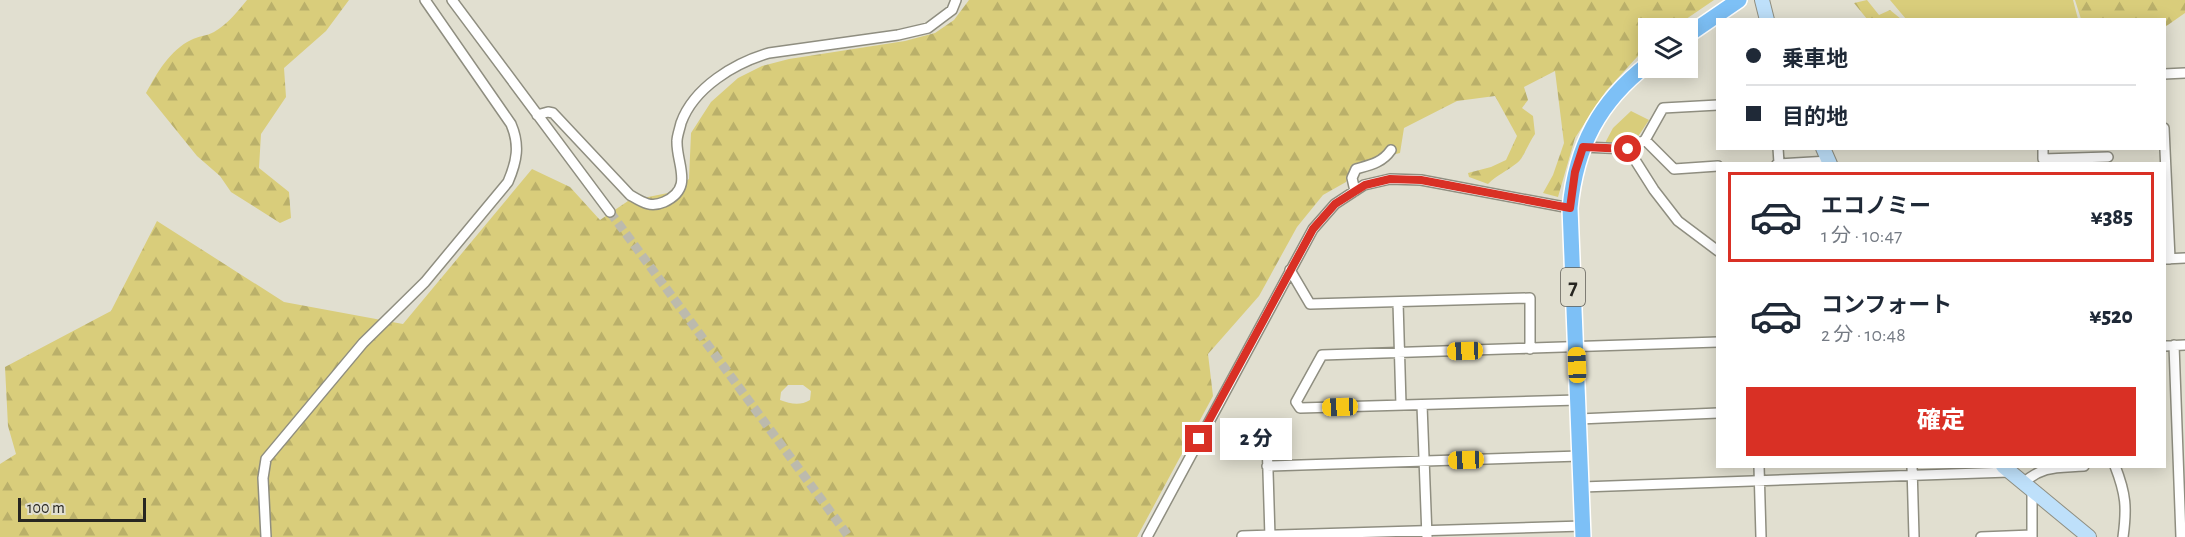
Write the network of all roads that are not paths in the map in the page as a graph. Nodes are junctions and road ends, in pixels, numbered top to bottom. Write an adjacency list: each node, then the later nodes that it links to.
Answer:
1 (425, 0): 62 (street)
2 (452, 0): 12 (street)
3 (956, 0): 12 (street)
4 (1739, 0): 7 (main road)
5 (1762, 0): 6 (street)
6 (1766, 18)
7 (1698, 28)
8 (1638, 71): 14 (main road, 7)
9 (2166, 74): 10 (street)
10 (2185, 74)
11 (1716, 105): 13 (street)
12 (537, 115): 24 (street)
13 (1645, 140): 15 (street); 21 (street)
14 (1583, 147): 15 (street); 23 (main road, 7)
15 (1628, 149): 26 (street)
16 (1391, 150): 22 (street)
17 (2043, 150): 18 (street)
18 (2108, 156)
19 (1827, 158): 20 (street)
20 (1794, 162)
21 (1716, 166)
22 (1355, 191): 23 (street); 29 (street)
23 (1570, 208): 34 (main road, 7)
24 (610, 212)
25 (2166, 215): 28 (street)
26 (1716, 250)
27 (2185, 258): 28 (street)
28 (2167, 259)
29 (1290, 270): 30 (street); 63 (street)
30 (1398, 302): 35 (street); 36 (street)
31 (1716, 342): 34 (street)
32 (2169, 345): 33 (street); 43 (street)
33 (2185, 345)
34 (1576, 348): 35 (street); 37 (main road, 7)
35 (1530, 349): 36 (street)
36 (1399, 352): 38 (street); 38 (street)
37 (1578, 400): 39 (street); 41 (main road, 7)
38 (1401, 405): 39 (street)
39 (1422, 405): 45 (street)
40 (1716, 414): 41 (street)
41 (1579, 419): 44 (main road, 7)
42 (1267, 439): 46 (street)
43 (2181, 450): 69 (street)
44 (1580, 456): 45 (street); 53 (main road, 7)
45 (1424, 461): 46 (street); 58 (street)
46 (1267, 466): 60 (street)
47 (1759, 468): 52 (street)
48 (2060, 468): 54 (street)
49 (2116, 468): 68 (street)
50 (2006, 469): 51 (street); 54 (street)
51 (1912, 471): 52 (street); 65 (street)
52 (1760, 480): 53 (street); 64 (street)
53 (1582, 487): 55 (main road, 7)
54 (2027, 488): 61 (street); 67 (street)
55 (1583, 531): 57 (street)
56 (1478, 532): 57 (street); 58 (street)
57 (1526, 532)
58 (1427, 533): 60 (street)
59 (1242, 536): 60 (street)
60 (1270, 536)
61 (2032, 536): 66 (street)
62 (266, 537)
63 (1147, 537)
64 (1761, 537)
65 (1914, 537)
66 (1982, 537)
67 (2089, 537)
68 (2123, 537)
69 (2181, 537)

